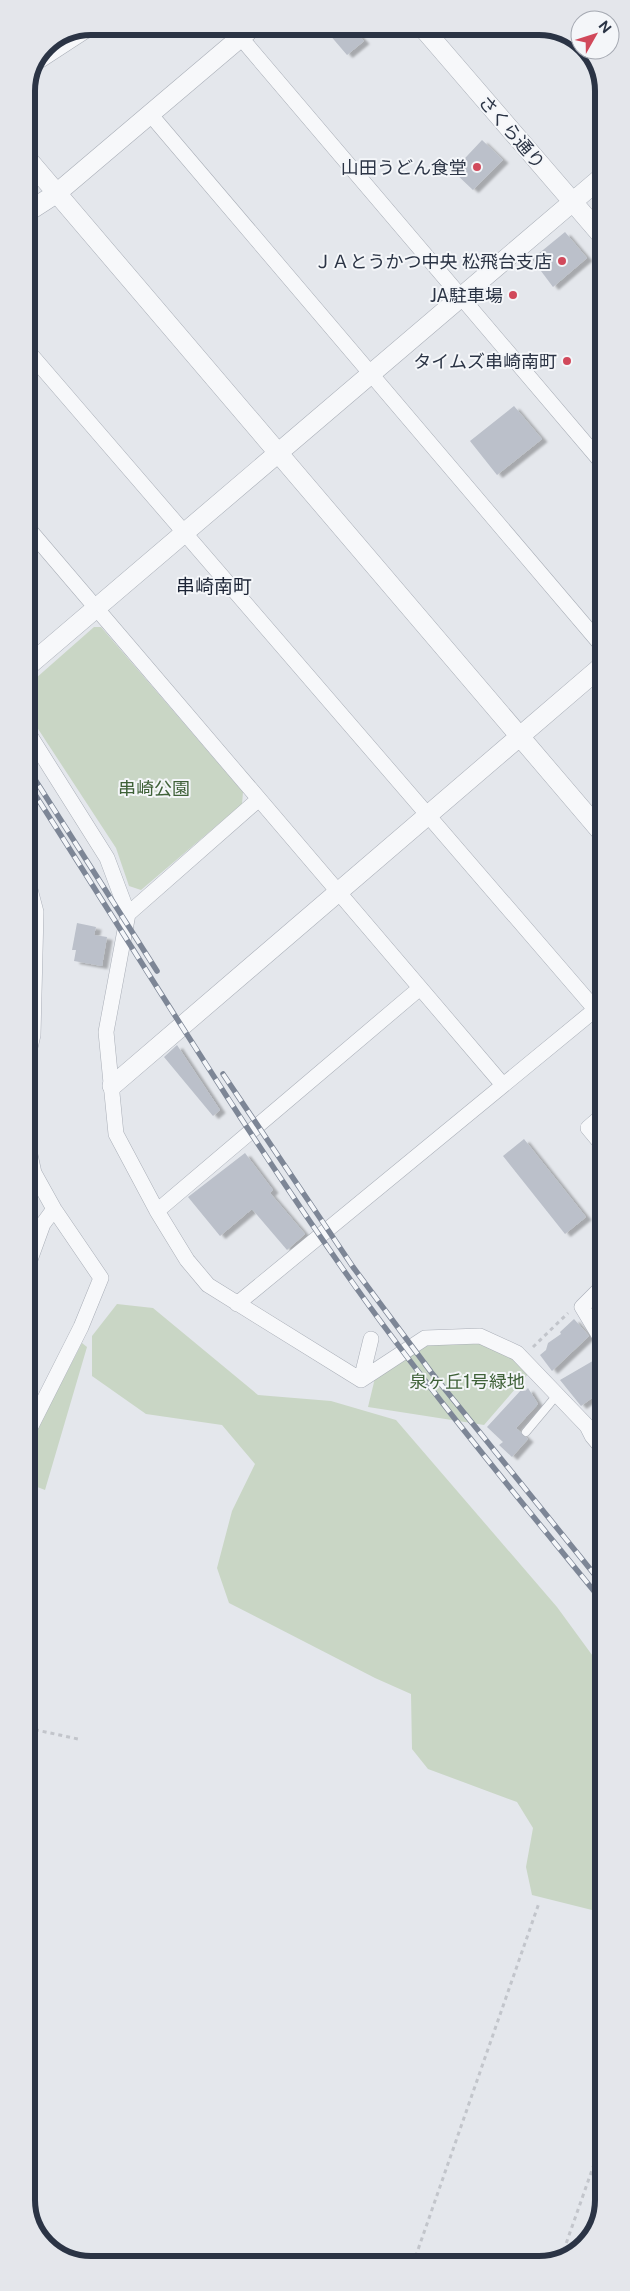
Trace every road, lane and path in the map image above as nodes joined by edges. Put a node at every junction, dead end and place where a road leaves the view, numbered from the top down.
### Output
1 (243, 35) edge
2 (249, 35) edge
3 (429, 35) edge
4 (66, 41) edge
5 (52, 50) edge
6 (150, 114) junction
7 (35, 167) edge
8 (595, 182) edge
9 (57, 193) junction
10 (572, 202) junction
11 (35, 208) edge
12 (595, 229) edge
13 (462, 298) junction
14 (35, 359) edge
15 (371, 374) junction
16 (278, 453) junction
17 (595, 455) edge
18 (184, 533) junction
19 (35, 538) edge
20 (96, 609) junction
21 (595, 637) edge
22 (35, 660) edge
23 (595, 672) edge
24 (519, 736) junction
25 (35, 745) edge
26 (258, 799) junction
27 (428, 815) junction
28 (595, 825) edge
29 (338, 892) junction
30 (35, 910) edge
31 (128, 914) junction
32 (35, 953) edge
33 (420, 988) junction
34 (595, 1002) edge
35 (595, 1009) edge
36 (112, 1086) junction
37 (503, 1086) junction
38 (595, 1122) edge
39 (595, 1136) edge
40 (35, 1175) edge
41 (54, 1209) junction
42 (157, 1211) junction
43 (35, 1246) edge
44 (595, 1294) edge
45 (236, 1304) junction
46 (575, 1307) dead end
47 (595, 1329) edge
48 (371, 1339) dead end
49 (521, 1358) junction
50 (361, 1380) junction
51 (557, 1395) junction
52 (35, 1418) edge
53 (526, 1432) dead end
54 (595, 1439) edge
55 (35, 1730) edge
56 (78, 1740) dead end
57 (539, 1903) dead end
58 (595, 2162) edge
59 (564, 2250) edge
60 (416, 2256) edge

1 - 6 street
2 - 13 street
3 - 10 street, さくら通り
4 - 5 street
6 - 9 street
6 - 15 street
7 - 9 street
8 - 10 street
9 - 11 street
9 - 16 street
10 - 12 street, さくら通り
10 - 13 street
13 - 15 street
13 - 17 street
14 - 18 street
15 - 16 street
15 - 21 street
16 - 18 street
16 - 24 street
18 - 20 street
18 - 27 street
19 - 20 street
20 - 22 street
20 - 26 street
23 - 24 street
24 - 27 street
24 - 28 street
25 - 31 street
26 - 29 street
26 - 31 street
27 - 29 street
27 - 34 street
29 - 33 street
29 - 36 street
30 - 32 street
31 - 36 street
33 - 37 street
33 - 42 street
35 - 37 street
36 - 42 street
37 - 45 street
38 - 39 street
40 - 41 street
41 - 43 street
41 - 52 street
42 - 45 street
44 - 47 street
45 - 50 street
46 - 49 path
48 - 50 street
49 - 50 street
49 - 51 street
51 - 53 lane
51 - 54 street
55 - 56 path
57 - 60 path
58 - 59 path

